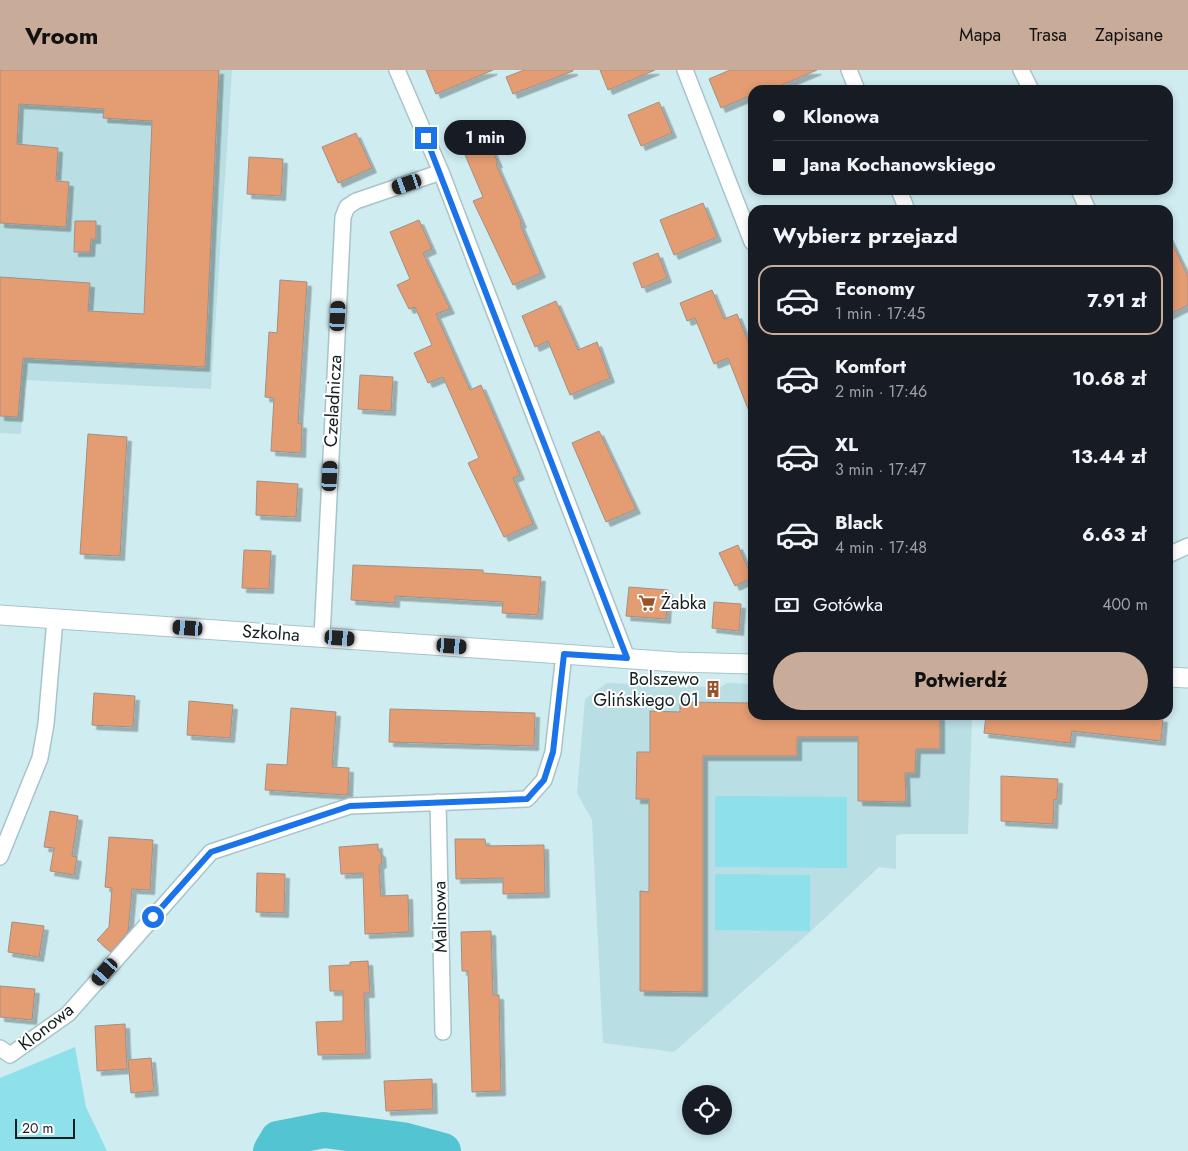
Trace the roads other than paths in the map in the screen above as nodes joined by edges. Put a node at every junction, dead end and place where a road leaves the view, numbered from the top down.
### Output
1 (397, 70) edge
2 (685, 70) edge
3 (848, 70) edge
4 (1022, 70) edge
5 (855, 85) edge
6 (1029, 85) edge
7 (441, 172) junction
8 (748, 232) edge
9 (1188, 546) edge
10 (1173, 553) edge
11 (0, 615) edge
12 (55, 619) junction
13 (322, 637) junction
14 (564, 654) junction
15 (627, 658) junction
16 (748, 664) edge
17 (1173, 678) edge
18 (1188, 678) edge
19 (438, 802) junction
20 (0, 856) edge
21 (443, 1032) dead end
22 (0, 1048) edge

1 - 7 street
2 - 8 street
3 - 5 street
4 - 6 street
7 - 13 street, Czeladnicza
7 - 15 street
9 - 10 street
11 - 12 street, Szkolna
12 - 13 street, Szkolna
12 - 20 street
13 - 14 street, Szkolna
14 - 15 street, Szkolna
14 - 19 street, Klonowa
15 - 16 street, Szkolna
17 - 18 street
19 - 21 street, Malinowa
19 - 22 street, Klonowa

